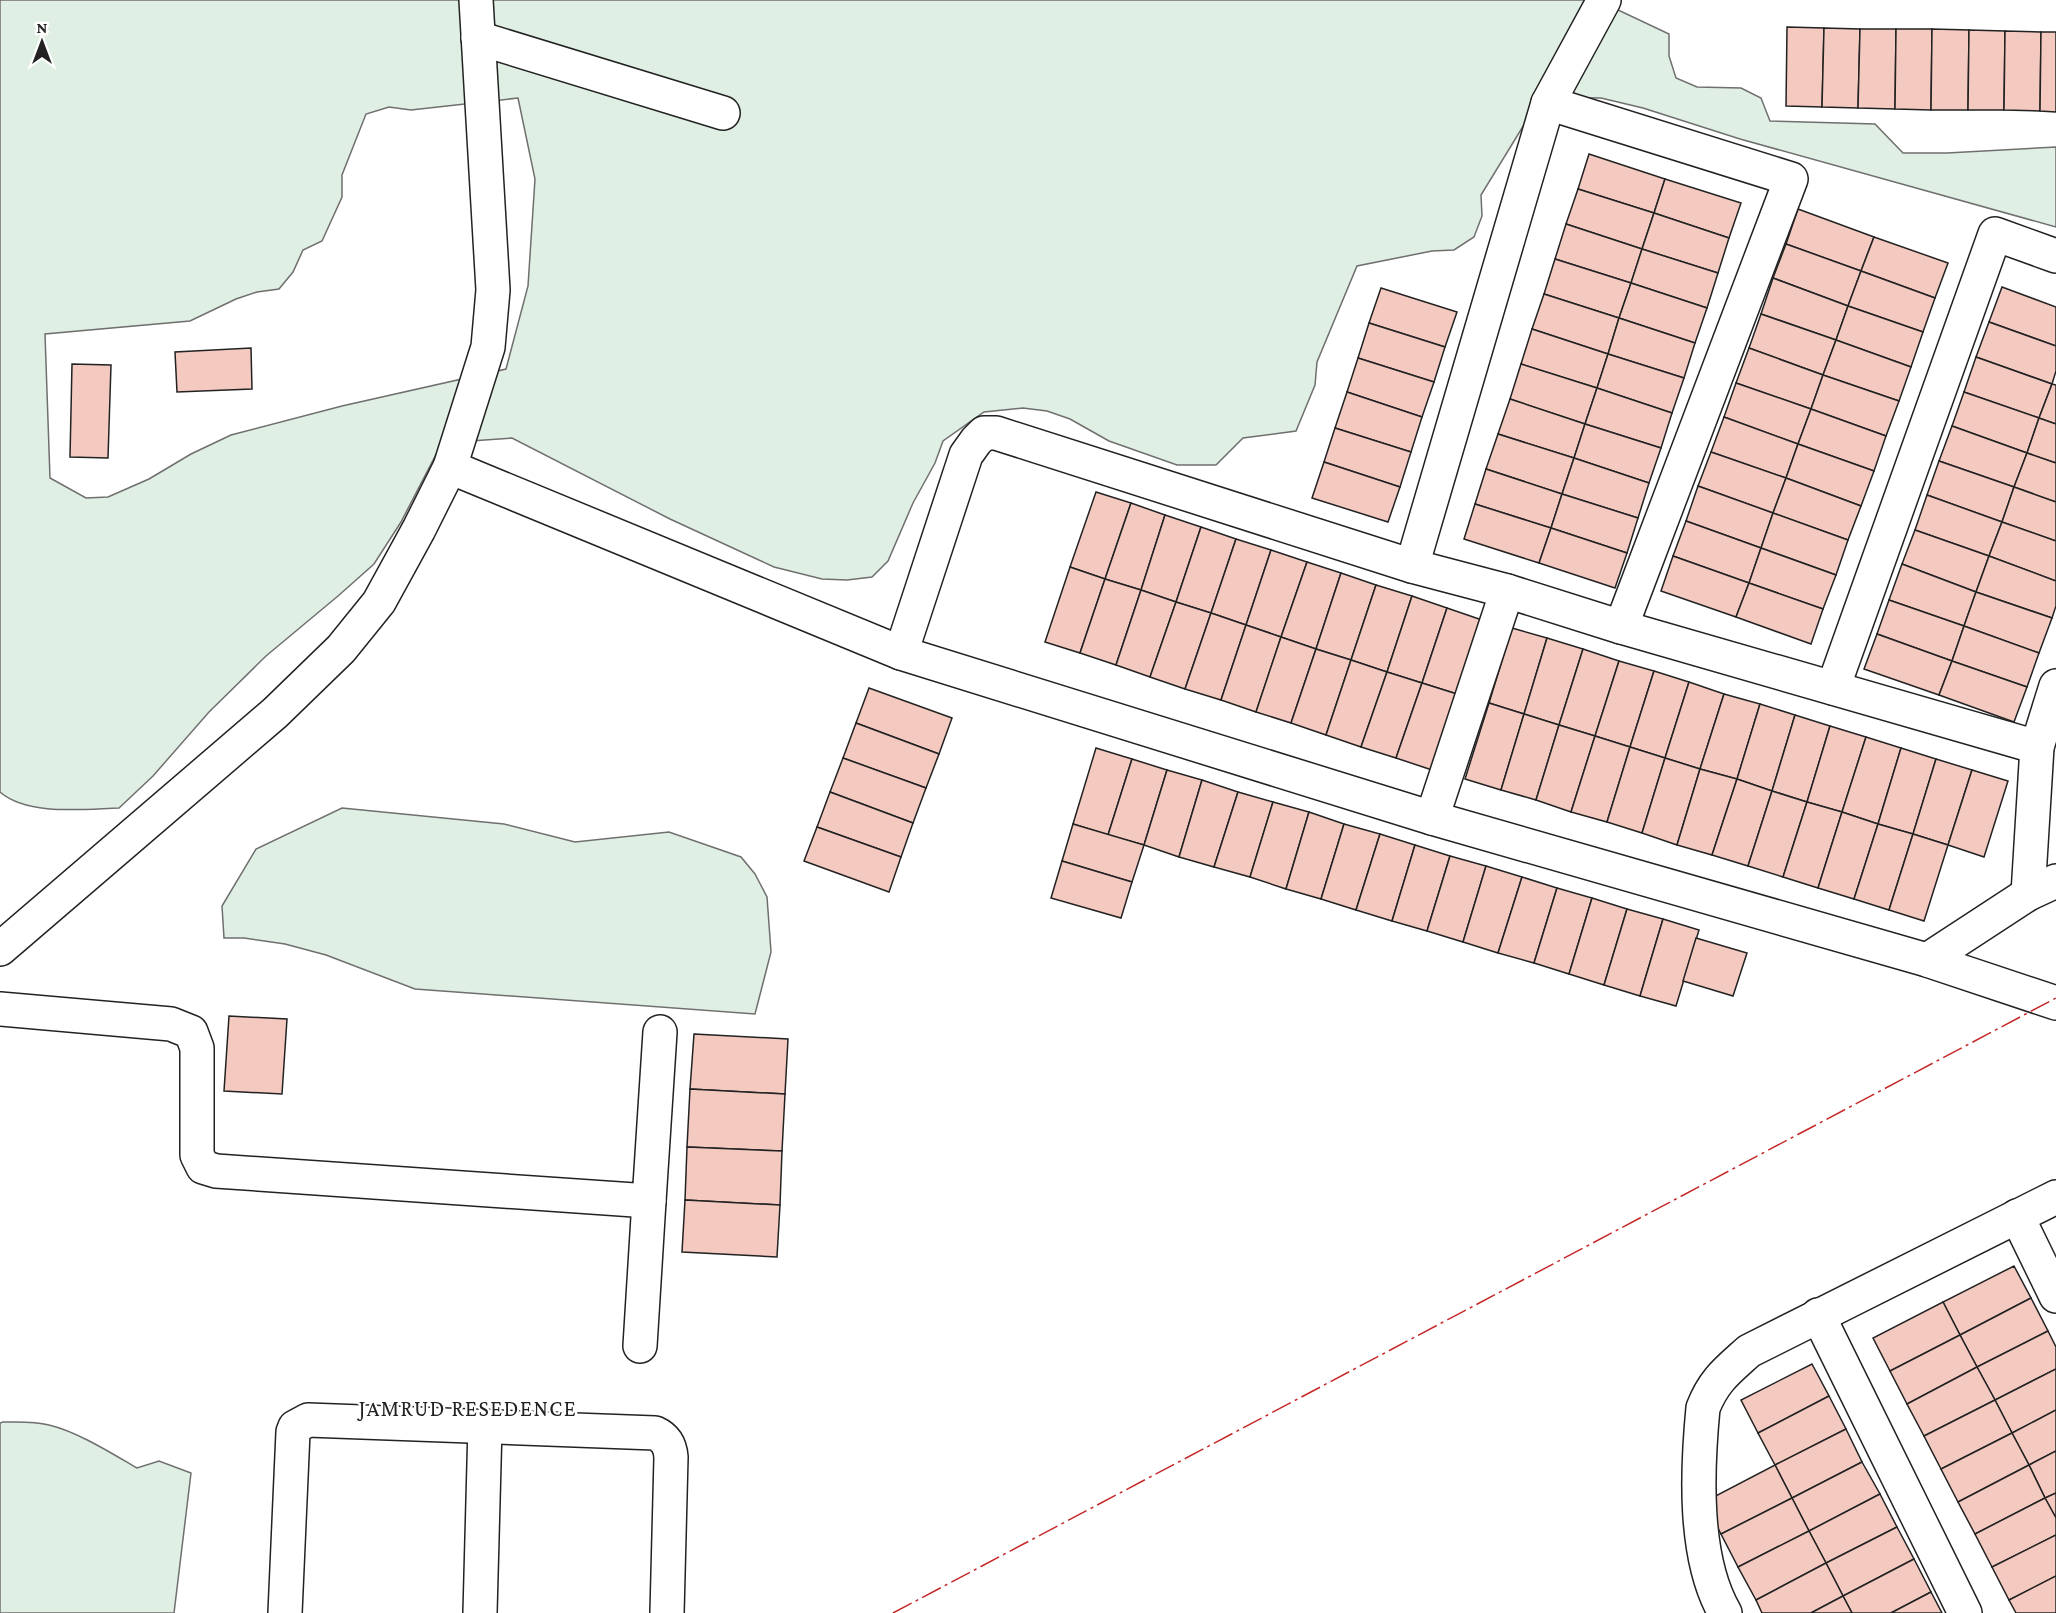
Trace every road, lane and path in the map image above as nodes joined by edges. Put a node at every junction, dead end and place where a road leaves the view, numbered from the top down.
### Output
1 (476, 0) edge
2 (1604, 0) edge
3 (478, 38) junction
4 (1548, 103) junction
5 (723, 113) dead end
6 (2056, 256) edge
7 (450, 467) junction
8 (1412, 566) junction
9 (1507, 591) junction
10 (1621, 627) junction
11 (901, 653) junction
12 (2056, 686) edge
13 (1833, 688) junction
14 (2037, 747) junction
15 (1432, 818) junction
16 (2042, 887) edge
17 (0, 949) edge
18 (1927, 960) junction
19 (2056, 1003) edge
20 (0, 1009) edge
21 (660, 1032) dead end
22 (2056, 1197) edge
23 (649, 1201) junction
24 (2017, 1216) junction
25 (2056, 1296) edge
26 (1818, 1315) junction
27 (640, 1347) dead end
28 (485, 1426) junction
29 (285, 1613) edge
30 (480, 1613) edge
31 (668, 1613) edge
32 (1725, 1613) edge
33 (1965, 1613) edge

1 - 3 street
2 - 4 street
3 - 5 street
3 - 7 street
4 - 8 street
4 - 10 street
6 - 13 street
7 - 11 street
7 - 17 street
8 - 9 street
8 - 11 street
9 - 10 street
9 - 15 street
10 - 13 street
11 - 15 street
12 - 14 street
13 - 14 street
14 - 16 street
15 - 18 street
16 - 18 street
18 - 19 street
20 - 23 street
21 - 23 street
22 - 24 street
23 - 27 street
24 - 25 street
24 - 26 street
26 - 32 street
26 - 33 street
28 - 29 street
28 - 30 street
28 - 31 street

